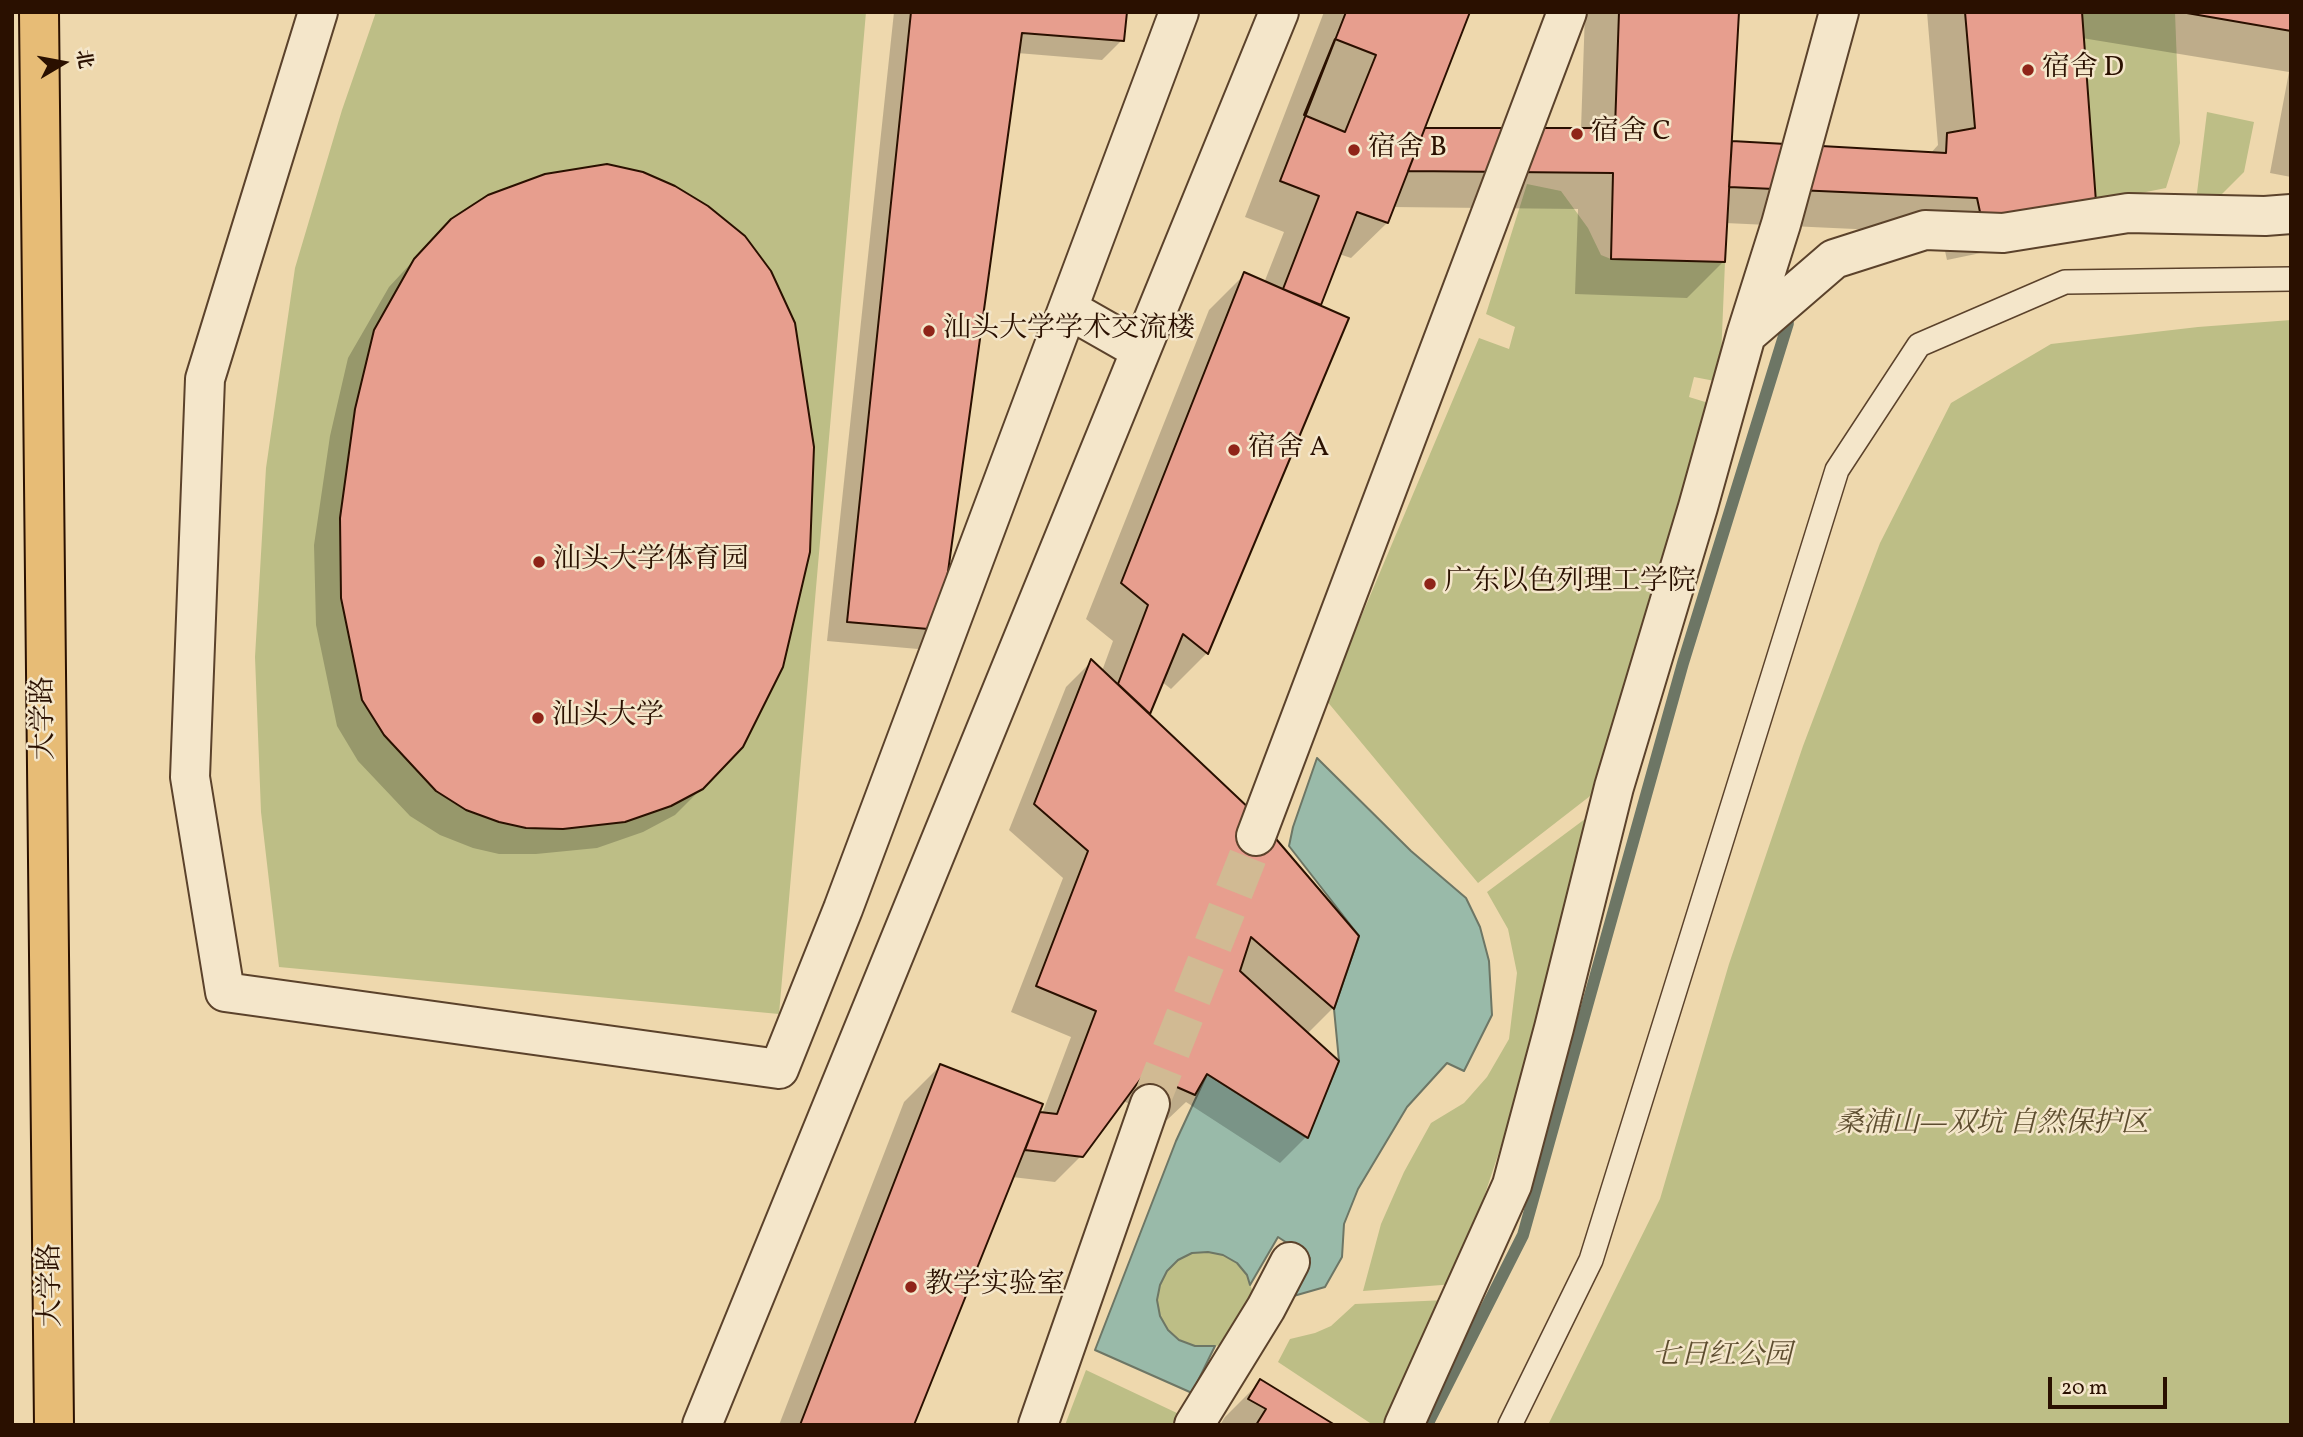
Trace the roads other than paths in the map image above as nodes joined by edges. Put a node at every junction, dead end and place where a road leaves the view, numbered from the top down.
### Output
1 (38, 12) edge
2 (318, 12) edge
3 (1179, 12) edge
4 (1279, 12) edge
5 (1567, 12) edge
6 (1839, 12) edge
7 (2291, 214) edge
8 (2291, 279) edge
9 (1068, 309) junction
10 (1746, 335) junction
11 (1140, 350) junction
12 (1256, 836) tunnel mouth
13 (1150, 1104) tunnel mouth
14 (1290, 1262) dead end
15 (54, 1425) edge
16 (702, 1425) edge
17 (1038, 1425) edge
18 (1194, 1425) edge
19 (1404, 1425) edge
20 (1510, 1425) edge

1 - 15 highway, 大学路
2 - 9 street
3 - 9 street
4 - 11 street
5 - 12 street
6 - 10 street
7 - 10 street
8 - 20 lane
9 - 11 street
10 - 19 street
11 - 16 street
13 - 17 street
14 - 18 street

